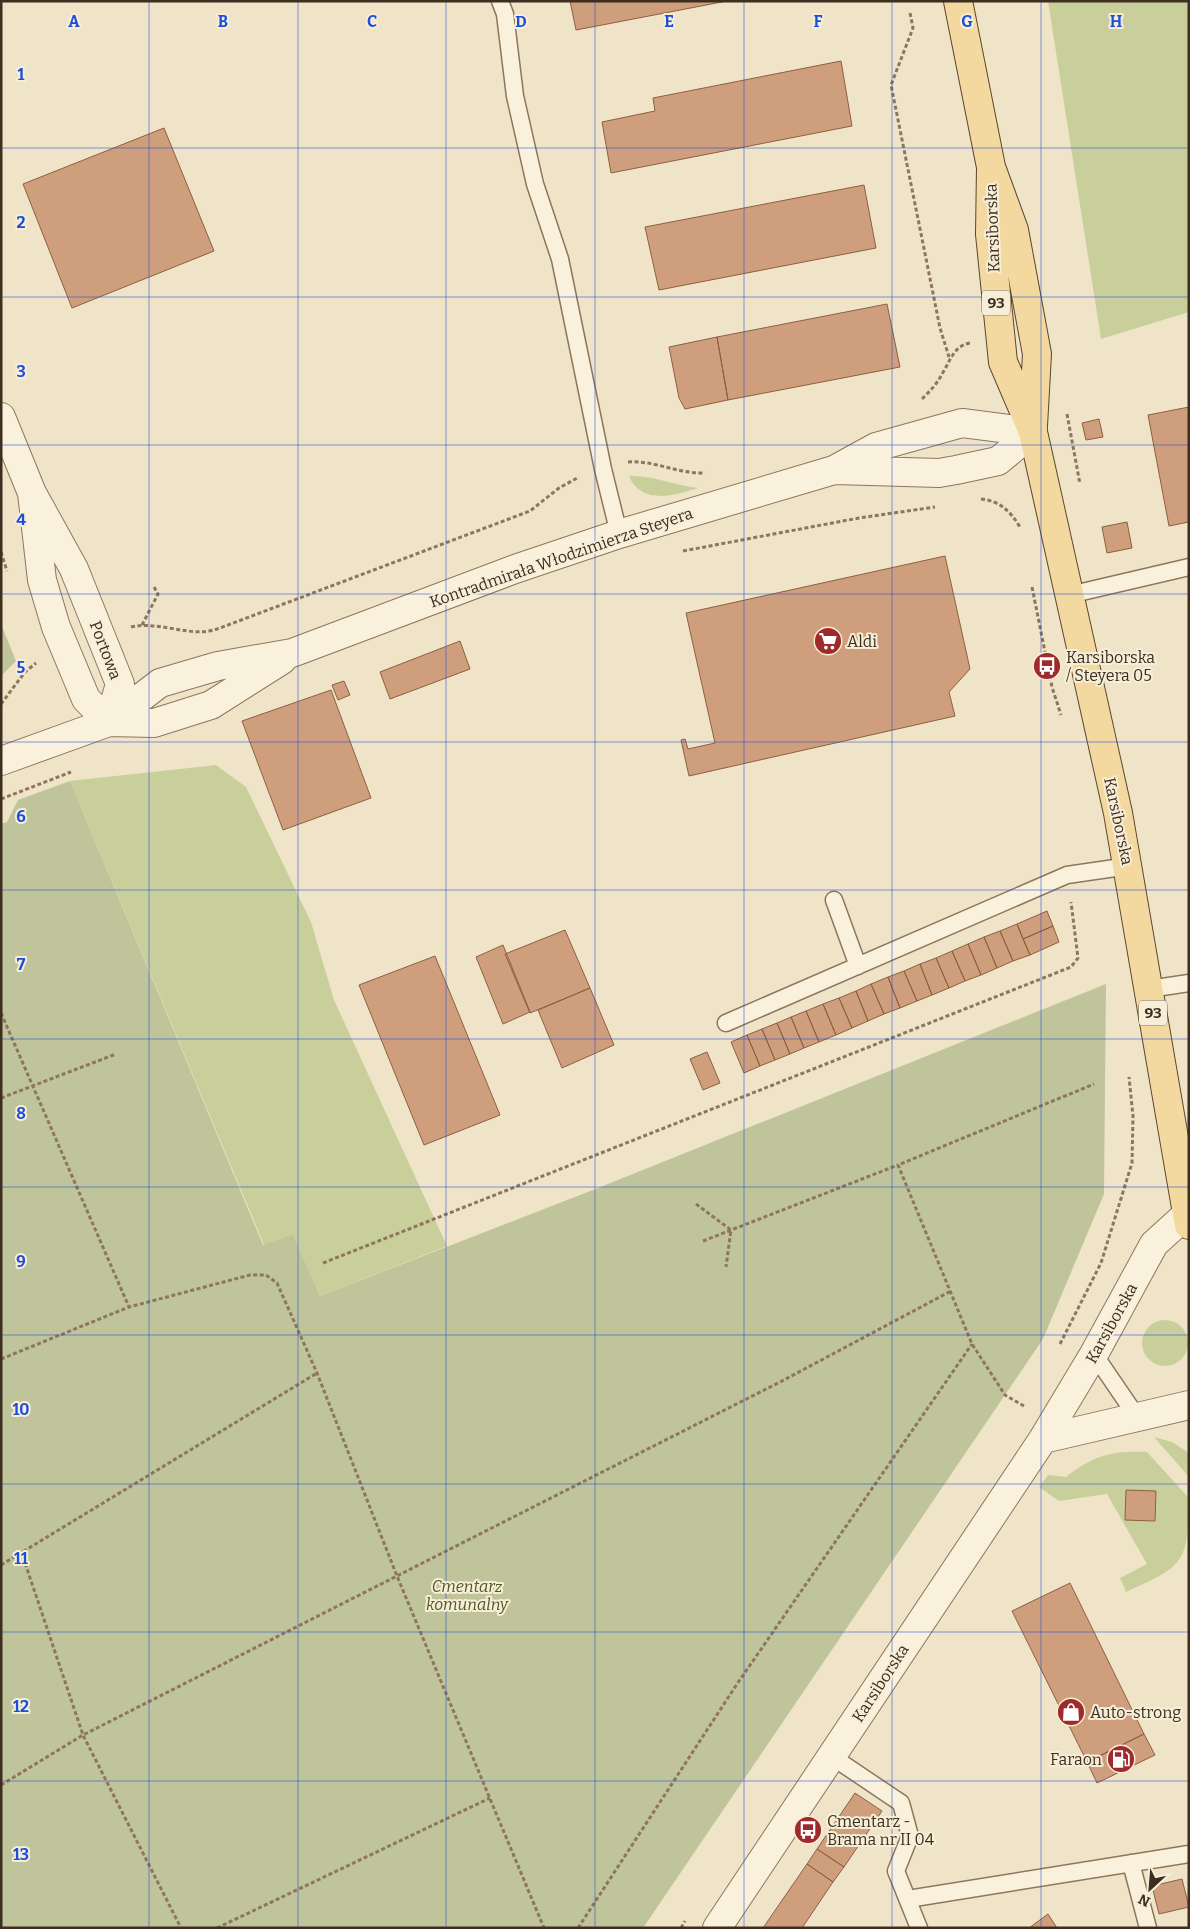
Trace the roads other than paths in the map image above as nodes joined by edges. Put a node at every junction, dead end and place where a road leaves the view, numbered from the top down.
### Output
1 (500, 1) edge
2 (958, 1) edge
3 (1, 417) edge
4 (1033, 432) junction
5 (834, 470) junction
6 (32, 493) junction
7 (619, 534) junction
8 (1189, 567) edge
9 (1069, 595) junction
10 (292, 653) junction
11 (109, 722) junction
12 (1, 761) edge
13 (1129, 866) junction
14 (834, 900) dead end
15 (858, 966) junction
16 (1189, 983) edge
17 (1149, 989) junction
18 (726, 1023) dead end
19 (1188, 1217) edge
20 (1094, 1354) junction
21 (1189, 1405) edge
22 (1137, 1417) junction
23 (1043, 1439) junction
24 (831, 1756) junction
25 (1189, 1854) edge
26 (1131, 1863) junction
27 (908, 1899) junction
28 (717, 1928) edge
29 (919, 1928) edge
30 (1148, 1928) edge

1 - 7 lane
2 - 4 main road, Karsiborska / 93
3 - 6 street, Portowa
4 - 5 street, Kontradmirała Włodzimierza Steyera
4 - 5 street, Kontradmirała Włodzimierza Steyera
4 - 9 main road, Karsiborska / 93
5 - 7 street, Kontradmirała Włodzimierza Steyera
6 - 11 street, Portowa
6 - 11 street, Portowa
7 - 10 street, Kontradmirała Włodzimierza Steyera
8 - 9 lane
9 - 13 main road, Karsiborska / 93
10 - 11 street, Kontradmirała Włodzimierza Steyera
10 - 11 street, Kontradmirała Włodzimierza Steyera
11 - 12 street, Kontradmirała Włodzimierza Steyera
13 - 15 lane
13 - 17 main road, Karsiborska / 93
14 - 15 lane
15 - 18 lane
16 - 17 lane
17 - 19 main road, Karsiborska / 93
19 - 20 street, Karsiborska
20 - 22 lane
20 - 23 street, Karsiborska
21 - 22 street
22 - 23 street
23 - 24 street, Karsiborska
24 - 27 lane
24 - 28 street, Karsiborska
25 - 26 lane
26 - 27 lane
26 - 30 lane
27 - 29 lane

